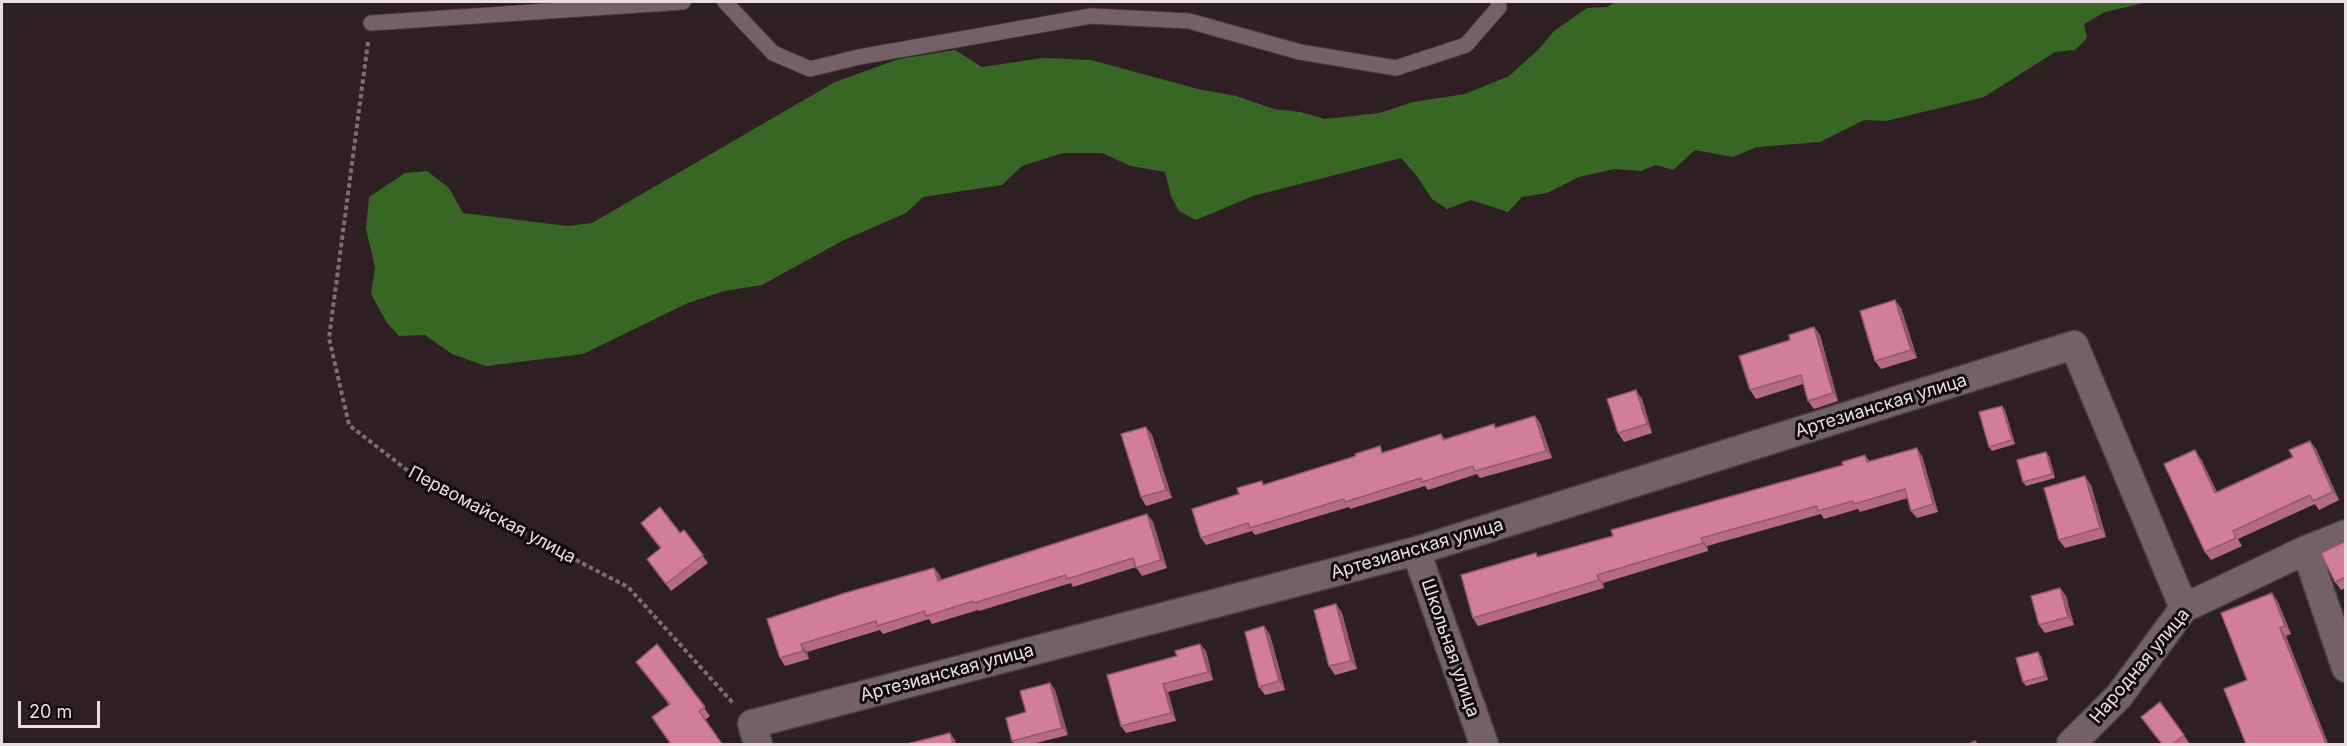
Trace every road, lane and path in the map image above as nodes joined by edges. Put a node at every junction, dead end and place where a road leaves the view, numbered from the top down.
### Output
1 (682, 2) edge
2 (725, 2) edge
3 (1498, 2) edge
4 (371, 23) joint
5 (2346, 534) edge
6 (2306, 550) junction
7 (1416, 551) junction
8 (2184, 608) junction
9 (2346, 668) edge
10 (755, 734) edge
11 (1484, 744) edge
12 (2071, 744) edge

1 - 4 lane
2 - 3 lane
4 - 10 path, Первомайская улица
5 - 6 street, Народная улица
6 - 8 street, Народная улица
6 - 9 street
7 - 8 street, Артезианская улица
7 - 10 street, Артезианская улица
7 - 11 street, Школьная улица
8 - 12 street, Народная улица

